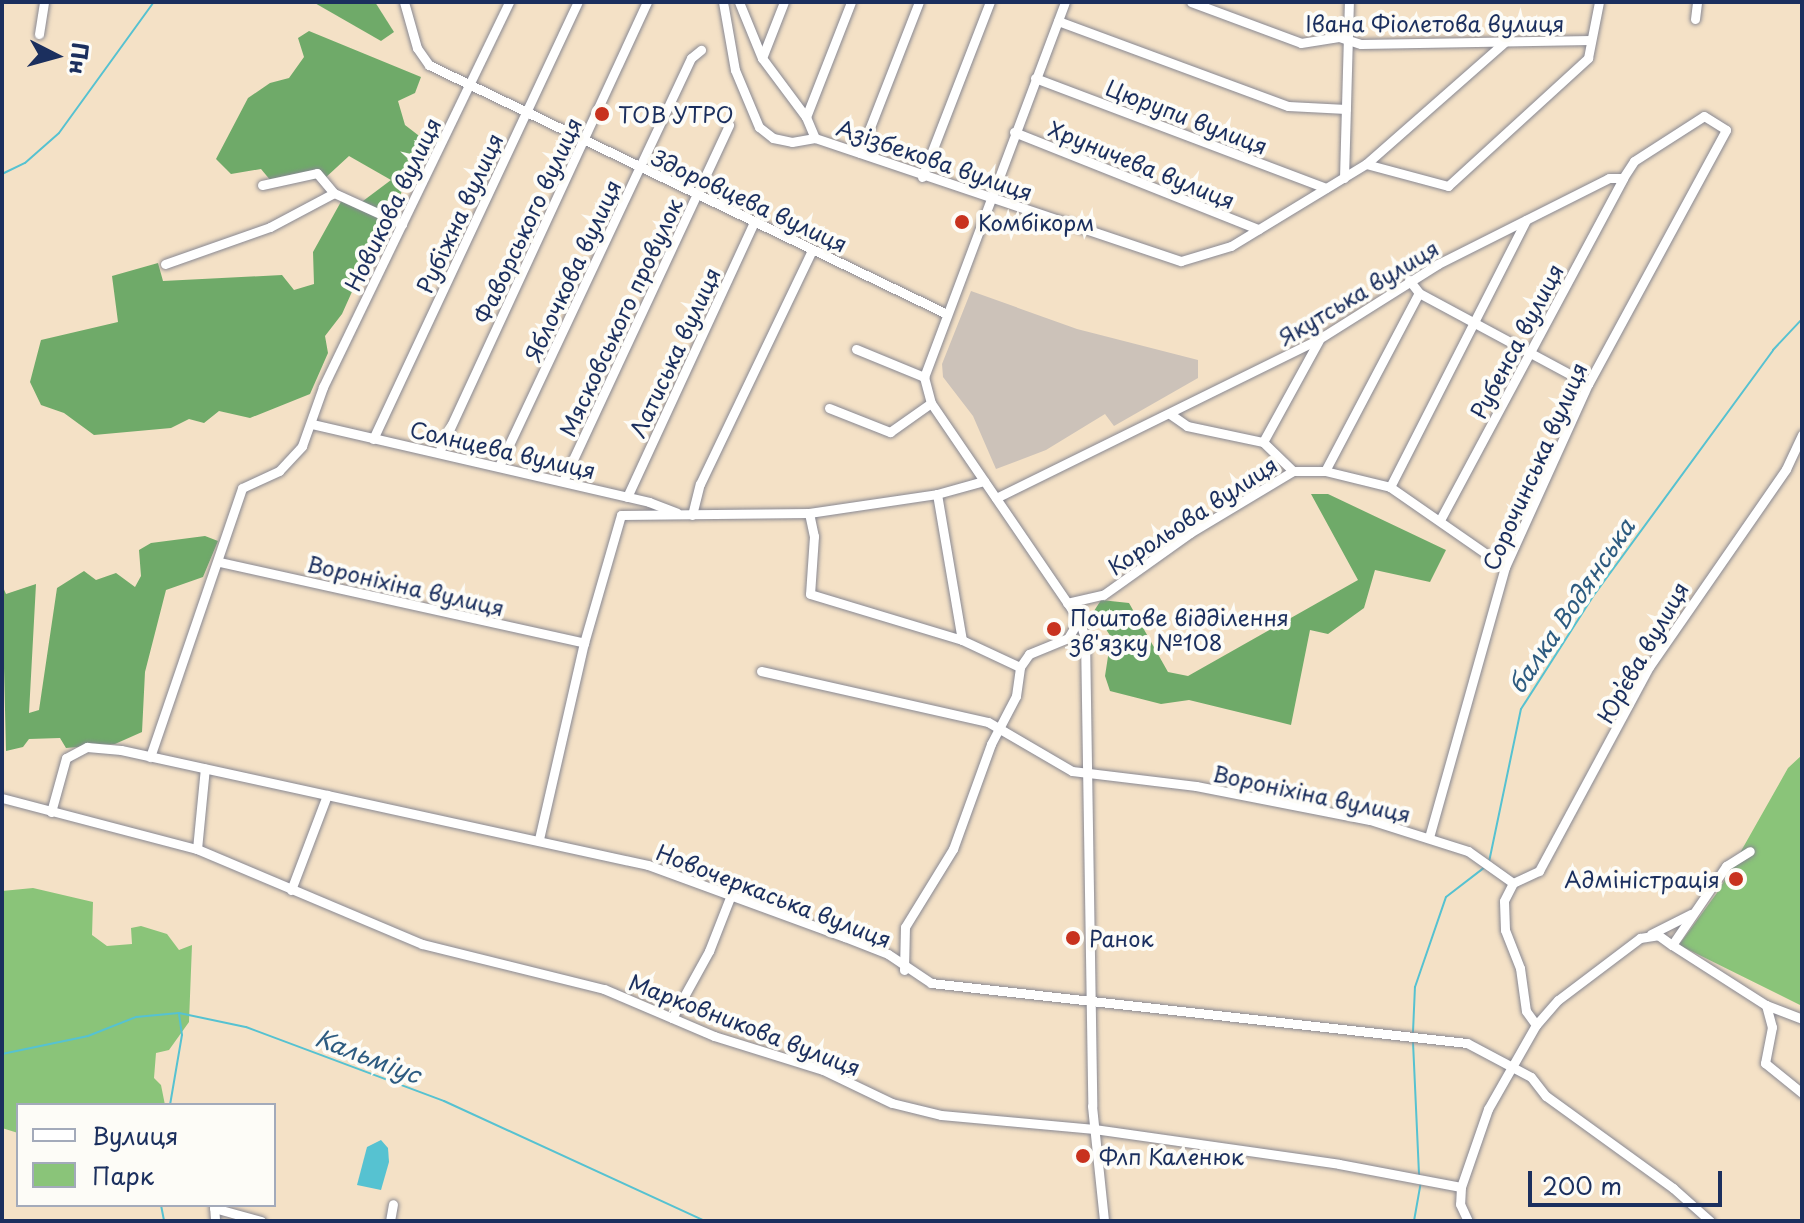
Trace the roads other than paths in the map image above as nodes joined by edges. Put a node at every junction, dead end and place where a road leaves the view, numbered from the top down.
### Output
1 (44, 2) edge
2 (404, 2) edge
3 (509, 2) edge
4 (578, 2) edge
5 (647, 2) edge
6 (723, 2) edge
7 (739, 2) edge
8 (784, 2) edge
9 (851, 2) edge
10 (919, 2) edge
11 (990, 2) edge
12 (1065, 2) edge
13 (1191, 2) edge
14 (1349, 2) edge
15 (1599, 2) edge
16 (1697, 2) edge
17 (1695, 19) dead end
18 (1058, 21) junction
19 (39, 34) dead end
20 (1348, 40) junction
21 (1591, 40) junction
22 (1506, 41) junction
23 (701, 50) dead end
24 (762, 58) junction
25 (1035, 78) junction
26 (469, 86) junction
27 (1346, 109) junction
28 (526, 114) junction
29 (806, 117) junction
30 (729, 125) dead end
31 (1726, 130) joint
32 (1014, 132) junction
33 (815, 138) junction
34 (584, 142) junction
35 (860, 153) junction
36 (1366, 164) junction
37 (640, 169) junction
38 (922, 177) junction
39 (1344, 178) junction
40 (1623, 178) junction
41 (262, 185) dead end
42 (1326, 188) junction
43 (334, 193) junction
44 (990, 195) junction
45 (696, 196) junction
46 (1526, 220) junction
47 (754, 222) junction
48 (402, 224) junction
49 (1258, 229) junction
50 (812, 250) junction
51 (165, 264) dead end
52 (1409, 280) junction
53 (1419, 293) junction
54 (945, 313) junction
55 (1475, 323) junction
56 (1319, 339) junction
57 (856, 349) dead end
58 (1530, 353) junction
59 (924, 377) junction
60 (1588, 384) junction
61 (931, 403) junction
62 (829, 408) dead end
63 (1170, 414) junction
64 (312, 424) junction
65 (1802, 434) edge
66 (373, 439) junction
67 (1263, 442) junction
68 (439, 452) junction
69 (499, 466) junction
70 (1293, 471) junction
71 (1325, 471) junction
72 (563, 481) junction
73 (984, 481) junction
74 (1390, 487) junction
75 (937, 494) junction
76 (627, 497) junction
77 (996, 498) junction
78 (809, 513) junction
79 (688, 516) junction
80 (1440, 520) junction
81 (220, 562) junction
82 (1505, 567) junction
83 (1067, 603) junction
84 (1079, 620) junction
85 (962, 640) junction
86 (584, 643) junction
87 (1020, 667) junction
88 (761, 671) dead end
89 (1000, 729) junction
90 (150, 757) junction
91 (205, 768) junction
92 (1089, 772) junction
93 (327, 795) junction
94 (2, 798) edge
95 (51, 812) junction
96 (1429, 838) junction
97 (539, 839) junction
98 (197, 849) junction
99 (1750, 851) dead end
100 (1513, 883) junction
101 (291, 890) junction
102 (731, 895) junction
103 (1695, 912) junction
104 (1640, 938) junction
105 (1672, 945) junction
106 (904, 970) junction
107 (1092, 1002) junction
108 (1766, 1005) junction
109 (672, 1018) junction
110 (1802, 1019) edge
111 (1536, 1025) junction
112 (1510, 1067) junction
113 (1802, 1093) edge
114 (1094, 1129) junction
115 (1461, 1187) junction
116 (393, 1204) dead end
117 (214, 1207) edge
118 (215, 1221) edge
119 (261, 1221) edge
120 (390, 1221) edge
121 (1104, 1221) edge
122 (1468, 1221) edge
123 (1710, 1221) edge

1 - 19 street
2 - 26 street, Здоровцева вулиця
3 - 26 street, Новикова вулиця
4 - 28 street, Рубіжна вулиця
5 - 34 street, Фаворського вулиця
6 - 33 street
7 - 24 street, Азізбекова вулиця
8 - 24 street
9 - 29 street
10 - 35 street
11 - 38 street
12 - 18 street
13 - 20 street, Івана Фіолетова вулиця
14 - 20 street
15 - 21 street
16 - 17 street
18 - 25 street
18 - 27 street
20 - 22 street, Івана Фіолетова вулиця
20 - 27 street
21 - 22 street, Івана Фіолетова вулиця
21 - 36 street
22 - 36 street, Азізбекова вулиця
23 - 37 street, Яблочкова вулиця
24 - 29 street, Азізбекова вулиця
25 - 32 street
25 - 42 street, Цюрупи вулиця
26 - 28 street, Здоровцева вулиця
26 - 48 street, Новикова вулиця
27 - 39 street
28 - 34 street, Здоровцева вулиця
28 - 66 street, Рубіжна вулиця
29 - 33 street, Азізбекова вулиця
30 - 45 street, Мясковського провулок
31 - 40 street, Якутська вулиця
31 - 60 street, Сорочинська вулиця
32 - 44 street
32 - 49 street, Хруничева вулиця
33 - 35 street, Азізбекова вулиця
34 - 37 street, Здоровцева вулиця
34 - 68 street, Фаворського вулиця
35 - 38 street, Азізбекова вулиця
36 - 39 street, Азізбекова вулиця
37 - 45 street, Здоровцева вулиця
37 - 69 street, Яблочкова вулиця
38 - 44 street, Азізбекова вулиця
39 - 42 street, Азізбекова вулиця
40 - 46 street, Якутська вулиця
40 - 58 street, Рубенса вулиця
41 - 43 street
42 - 49 street, Азізбекова вулиця
43 - 48 street
43 - 51 street
44 - 49 street, Азізбекова вулиця
44 - 54 street
45 - 47 street, Здоровцева вулиця
45 - 72 street, Мясковського провулок
46 - 52 street, Якутська вулиця
46 - 55 street
47 - 50 street, Здоровцева вулиця
47 - 76 street, Латиська вулиця
48 - 64 street, Новикова вулиця
50 - 54 street, Здоровцева вулиця
50 - 79 street
52 - 53 street
52 - 56 street, Якутська вулиця
53 - 55 street
53 - 71 street
54 - 59 street
55 - 58 street
55 - 74 street
56 - 63 street, Якутська вулиця
56 - 67 street
57 - 59 street
58 - 60 street
58 - 80 street, Рубенса вулиця
59 - 61 street
60 - 82 street, Сорочинська вулиця
61 - 62 street
61 - 73 street
63 - 67 street
63 - 77 street, Якутська вулиця
64 - 66 street, Солнцева вулиця
64 - 81 street, Новикова вулиця
65 - 100 street, Юр’єва вулиця
66 - 68 street, Солнцева вулиця
67 - 70 street
68 - 69 street, Солнцева вулиця
69 - 72 street, Солнцева вулиця
70 - 71 street, Корольова вулиця
70 - 83 street, Корольова вулиця
71 - 74 street, Корольова вулиця
72 - 76 street, Солнцева вулиця
73 - 75 street, Солнцева вулиця
73 - 77 street
74 - 80 street, Корольова вулиця
75 - 78 street, Солнцева вулиця
75 - 85 street
76 - 79 street, Солнцева вулиця
77 - 83 street
78 - 79 street, Солнцева вулиця
78 - 85 street
79 - 86 street
80 - 82 street, Корольова вулиця
81 - 86 street, Вороніхіна вулиця
81 - 90 street, Новикова вулиця
82 - 96 street, Сорочинська вулиця
83 - 84 street
84 - 87 street
84 - 92 street
85 - 87 street
86 - 97 street
87 - 89 street
88 - 89 street, Вороніхіна вулиця
89 - 92 street, Вороніхіна вулиця
89 - 106 street
90 - 91 street, Новочеркаська вулиця
90 - 95 street, Новочеркаська вулиця
91 - 93 street, Новочеркаська вулиця
91 - 98 street
92 - 96 street, Вороніхіна вулиця
92 - 107 street
93 - 97 street, Новочеркаська вулиця
93 - 101 street
94 - 95 street, Марковникова вулиця
95 - 98 street, Марковникова вулиця
96 - 100 street, Вороніхіна вулиця
97 - 102 street, Новочеркаська вулиця
98 - 101 street, Марковникова вулиця
99 - 103 street
100 - 111 street
101 - 109 street, Марковникова вулиця
102 - 106 street, Новочеркаська вулиця
102 - 109 street
103 - 104 street
103 - 105 street
104 - 105 street
104 - 111 street
105 - 108 street
106 - 107 street, Новочеркаська вулиця
107 - 112 street, Новочеркаська вулиця
107 - 114 street
108 - 110 street
108 - 113 street
109 - 114 street, Марковникова вулиця
111 - 112 street
112 - 115 street
112 - 123 street, Новочеркаська вулиця
114 - 115 street, Марковникова вулиця
114 - 121 street
115 - 122 street
116 - 120 street
117 - 118 street
117 - 119 street

